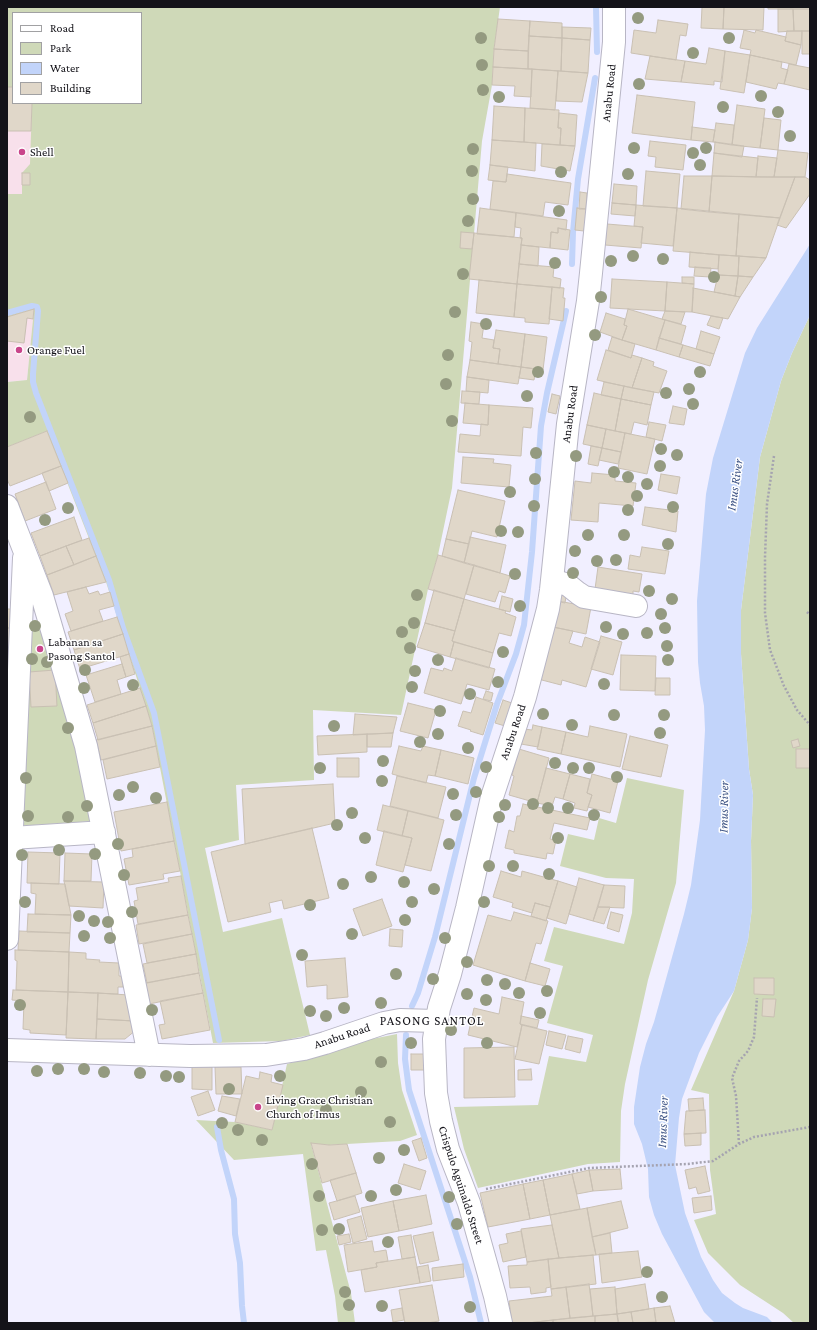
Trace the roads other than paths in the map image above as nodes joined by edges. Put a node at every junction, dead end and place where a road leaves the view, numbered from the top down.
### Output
1 (614, 7) edge
2 (7, 506) edge
3 (25, 550) junction
4 (552, 580) junction
5 (636, 606) dead end
6 (104, 832) junction
7 (12, 838) junction
8 (7, 939) edge
9 (436, 1022) junction
10 (7, 1050) edge
11 (149, 1055) junction
12 (501, 1323) edge

1 - 4 street, Anabu Road
2 - 3 street
3 - 6 street
3 - 7 street
4 - 5 street
4 - 9 street, Anabu Road
6 - 7 street
6 - 11 street
7 - 8 street
9 - 11 street, Anabu Road
9 - 12 street, Crispulo Aguinaldo Street
10 - 11 street, Anabu Road

